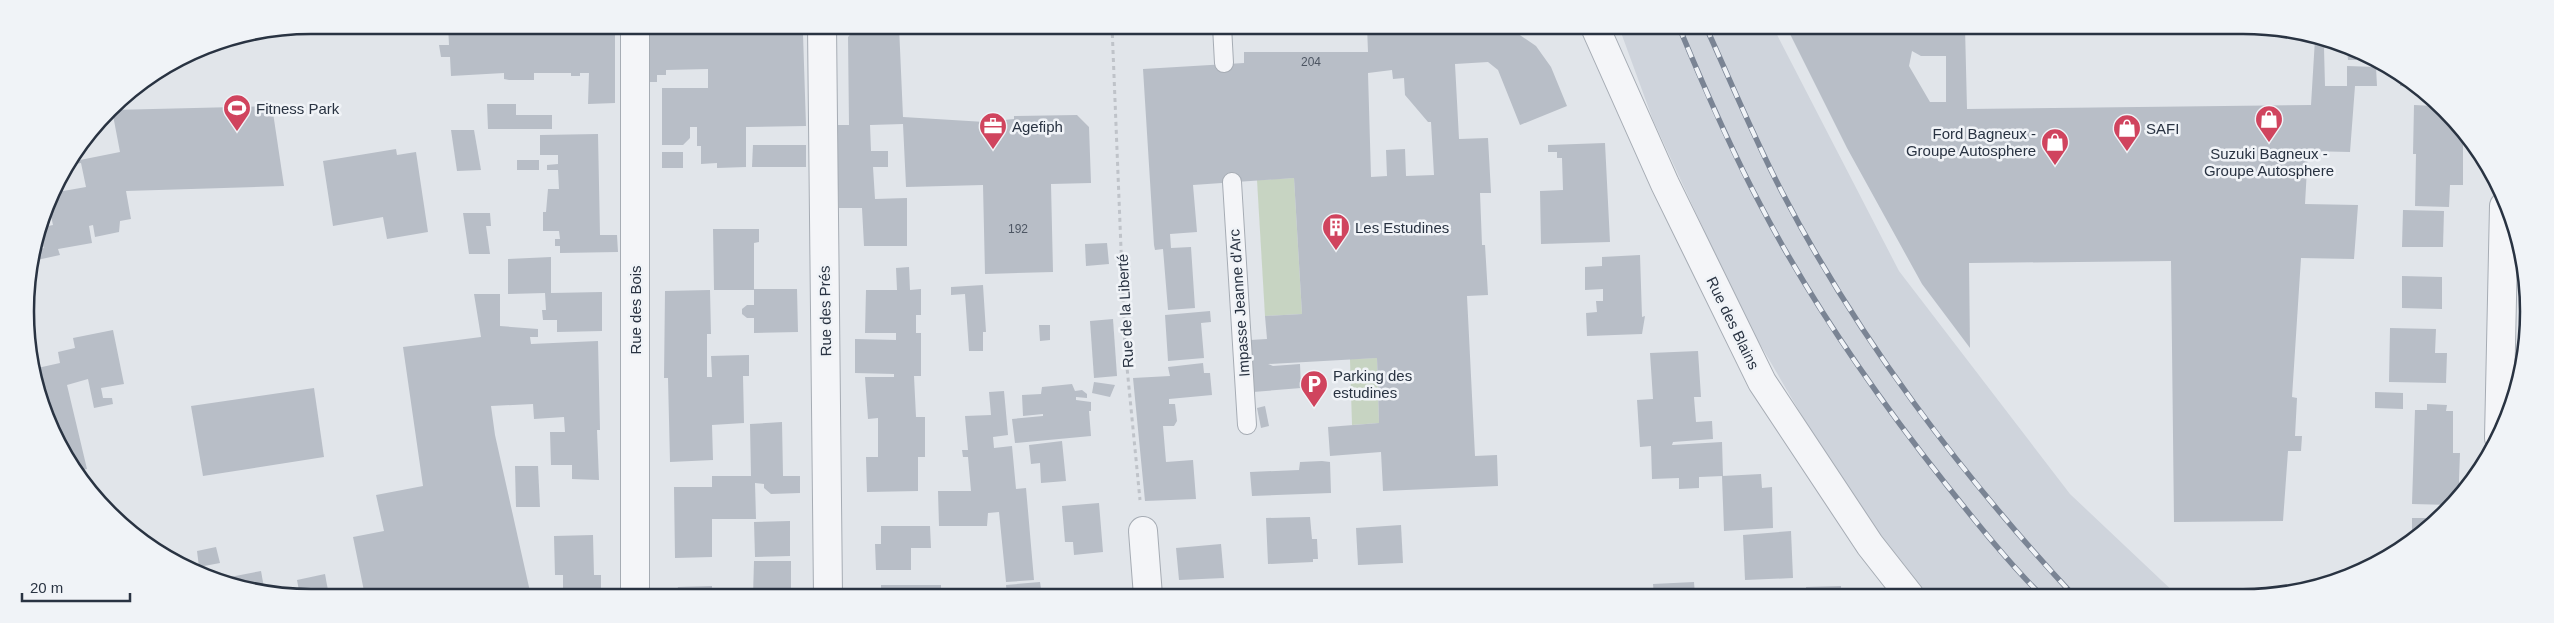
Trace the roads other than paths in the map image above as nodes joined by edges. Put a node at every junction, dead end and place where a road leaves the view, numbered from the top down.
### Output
1 (635, 34) edge
2 (822, 34) edge
3 (1222, 34) edge
4 (1599, 34) edge
5 (1224, 63) dead end
6 (1232, 182) dead end
7 (2504, 217) edge
8 (2499, 417) edge
9 (1247, 425) dead end
10 (1142, 531) road end
11 (635, 589) edge
12 (828, 589) edge
13 (1147, 589) edge
14 (1905, 589) edge

1 - 11 street, Rue des Bois
2 - 12 street, Rue des Prés
3 - 5 lane
4 - 14 street, Rue des Blains
6 - 9 lane, Impasse Jeanne d'Arc
7 - 8 street
10 - 13 street

